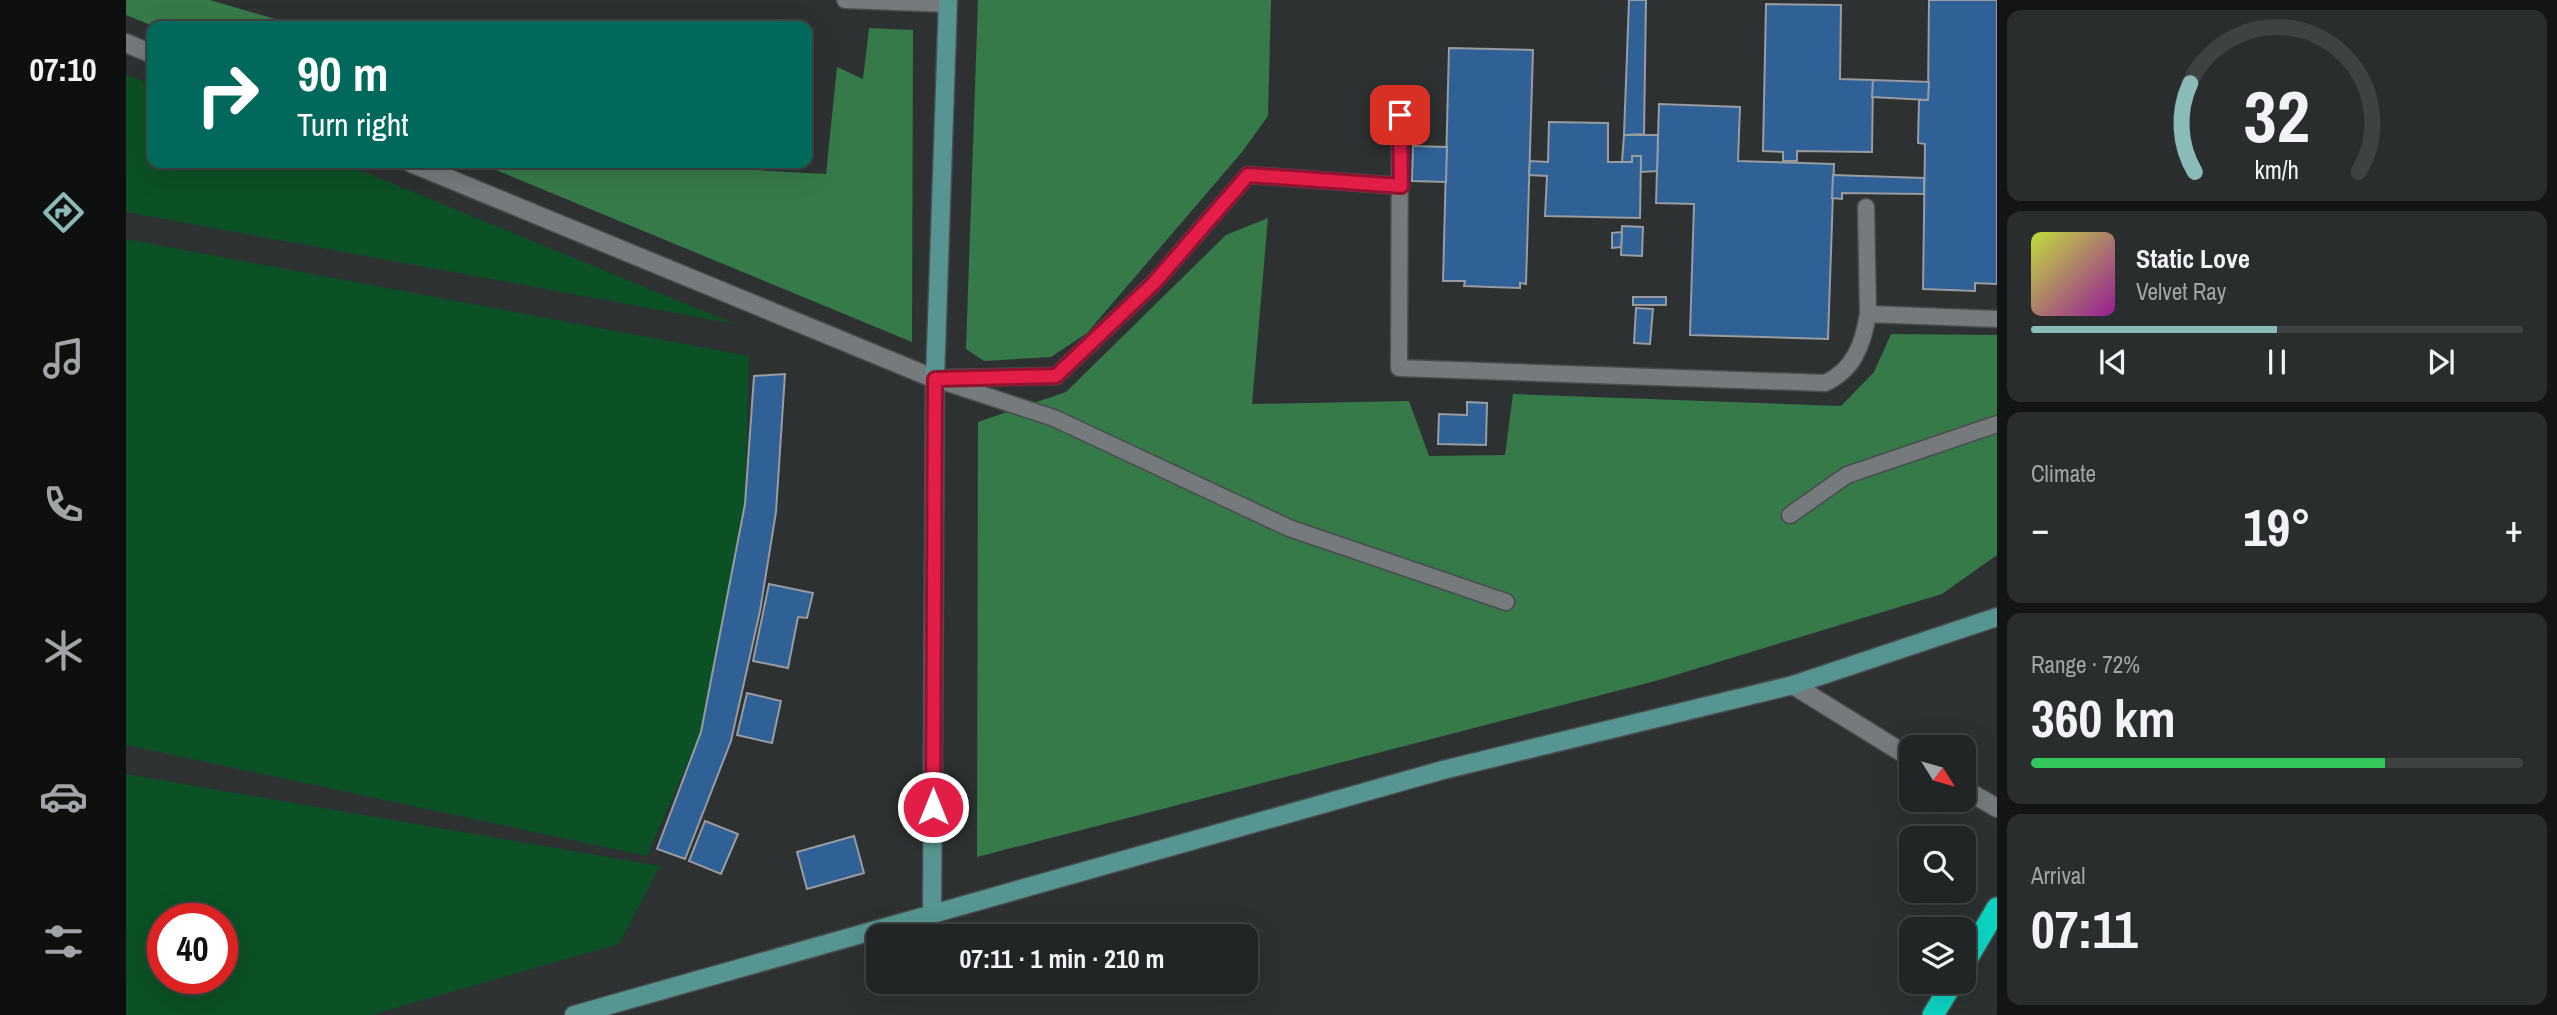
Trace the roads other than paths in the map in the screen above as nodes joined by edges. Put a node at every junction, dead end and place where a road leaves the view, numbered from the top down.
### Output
1 (845, 0) edge
2 (948, 2) edge
3 (126, 43) edge
4 (147, 52) edge
5 (1400, 115) dead end
6 (423, 168) edge
7 (1401, 186) junction
8 (1866, 206) dead end
9 (1868, 314) junction
10 (1997, 319) edge
11 (935, 379) junction
12 (1997, 424) edge
13 (1790, 515) dead end
14 (1506, 602) dead end
15 (1997, 617) edge
16 (1793, 685) junction
17 (1899, 751) edge
18 (1976, 796) edge
19 (1997, 808) edge
20 (1997, 908) edge
21 (932, 914) junction
22 (1976, 944) edge
23 (1946, 994) edge
24 (574, 1015) edge
25 (1933, 1015) edge

1 - 2 lane
2 - 11 street
3 - 4 street
5 - 7 lane
6 - 11 street
7 - 9 lane
7 - 11 lane
8 - 9 lane
9 - 10 lane
11 - 14 lane
11 - 21 street
12 - 13 lane
15 - 16 street
16 - 17 street
16 - 21 street
18 - 19 street
20 - 22 highway
21 - 24 street
23 - 25 highway

